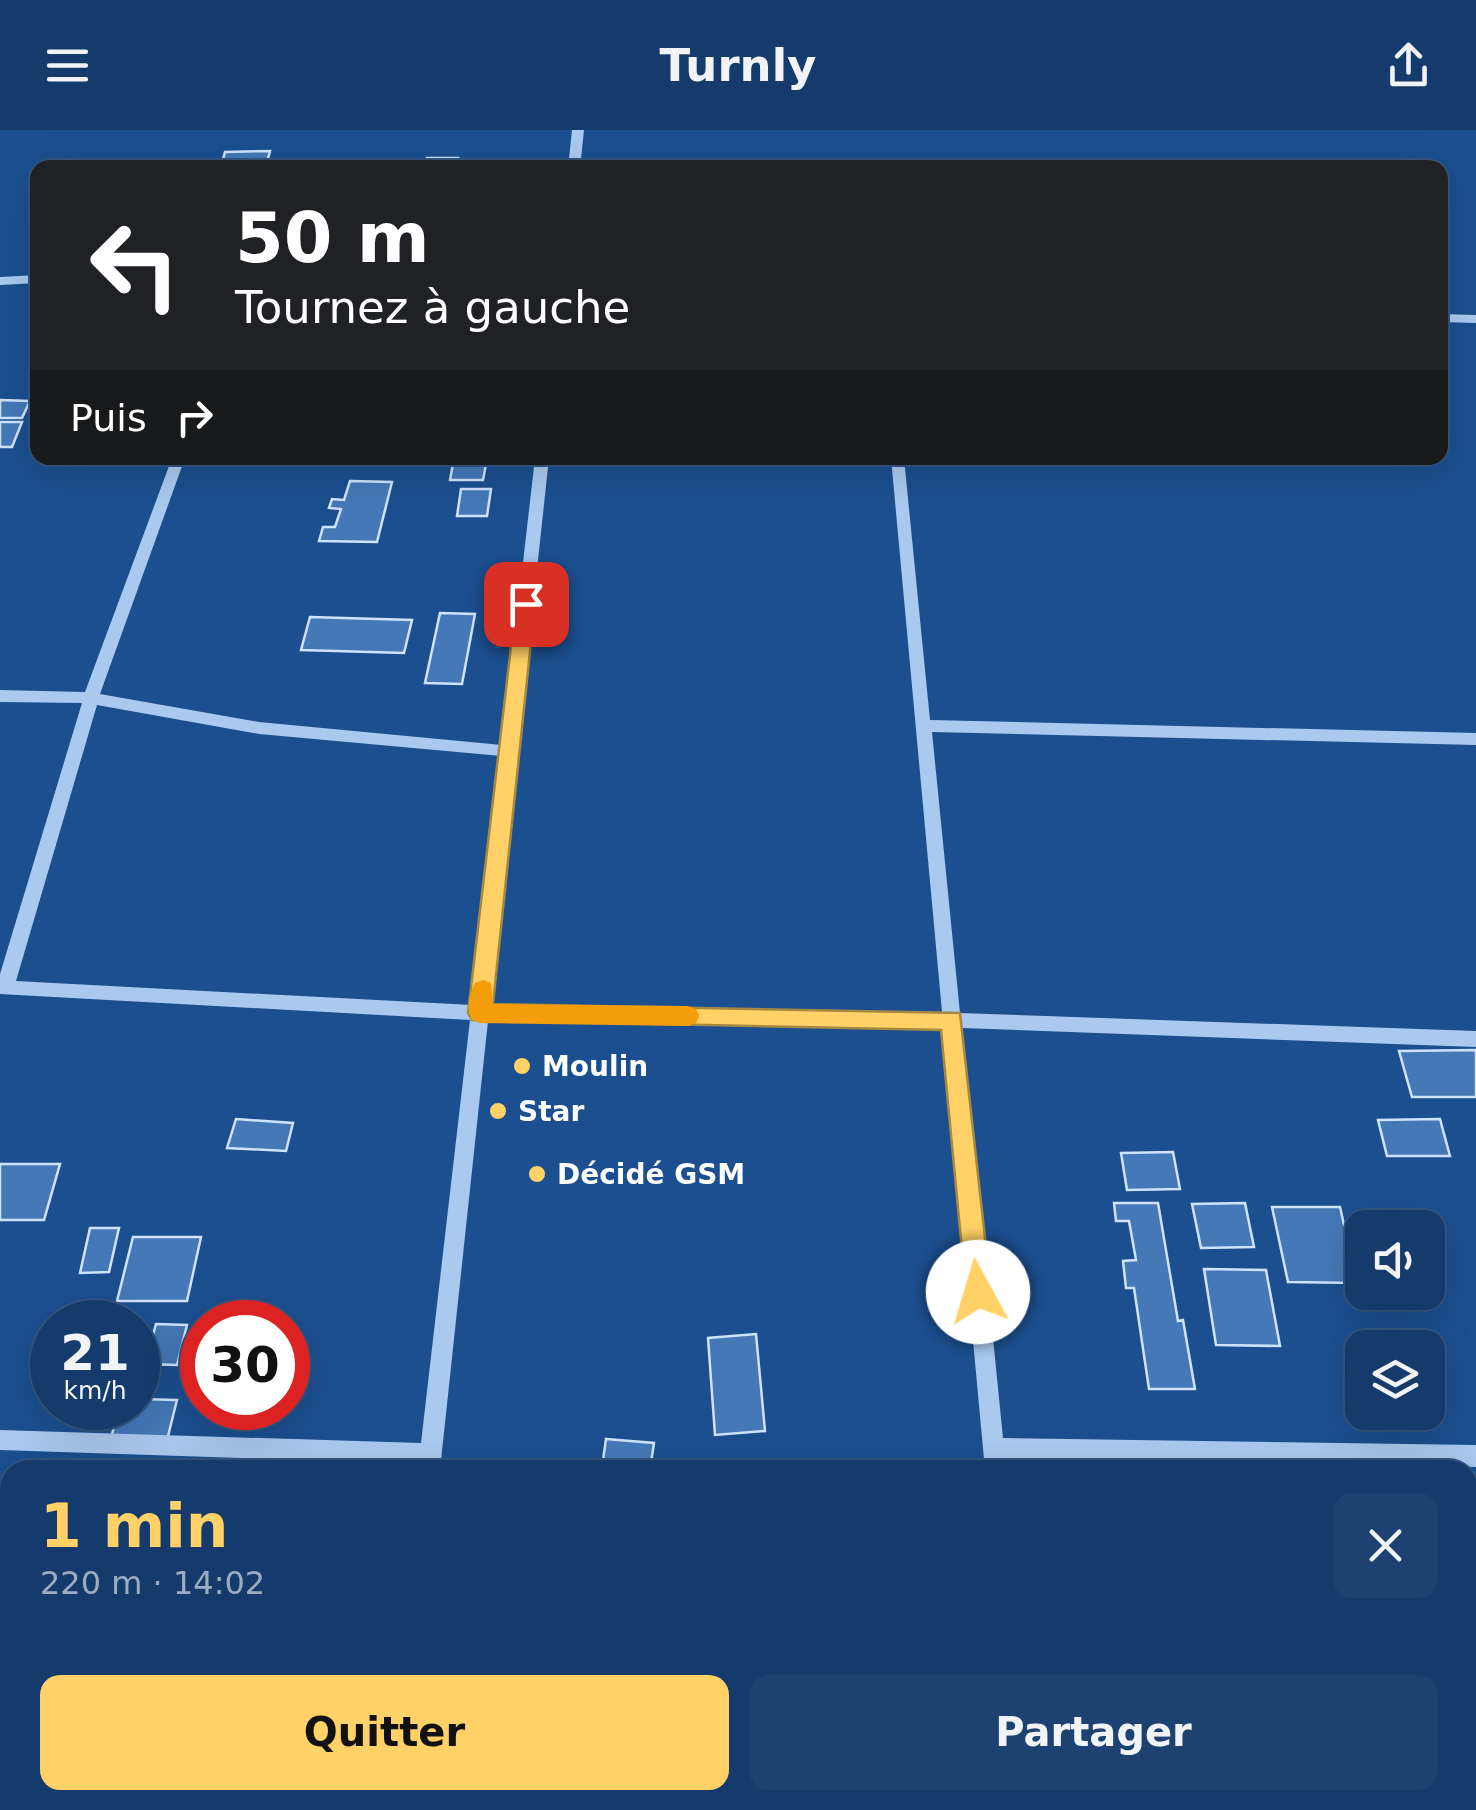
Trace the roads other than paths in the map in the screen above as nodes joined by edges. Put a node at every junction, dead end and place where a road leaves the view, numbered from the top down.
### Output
1 (578, 130) edge
2 (575, 160) edge
3 (30, 279) edge
4 (0, 280) edge
5 (1448, 318) edge
6 (1476, 319) edge
7 (175, 465) edge
8 (541, 465) edge
9 (897, 465) edge
10 (0, 696) edge
11 (92, 698) junction
12 (923, 726) junction
13 (1476, 740) edge
14 (509, 752) junction
15 (3, 987) edge
16 (480, 1013) junction
17 (952, 1020) junction
18 (1476, 1039) edge
19 (0, 1440) edge
20 (1476, 1456) edge
21 (995, 1459) edge
22 (391, 1460) edge
23 (430, 1460) edge

1 - 2 street
3 - 4 street
5 - 6 street
7 - 11 street
8 - 14 street
9 - 12 street
10 - 11 street
11 - 14 street
11 - 15 street
12 - 13 street
12 - 17 street
14 - 16 street
15 - 16 street
16 - 17 street
16 - 23 street
17 - 18 street
17 - 21 street
19 - 22 street
20 - 21 street

